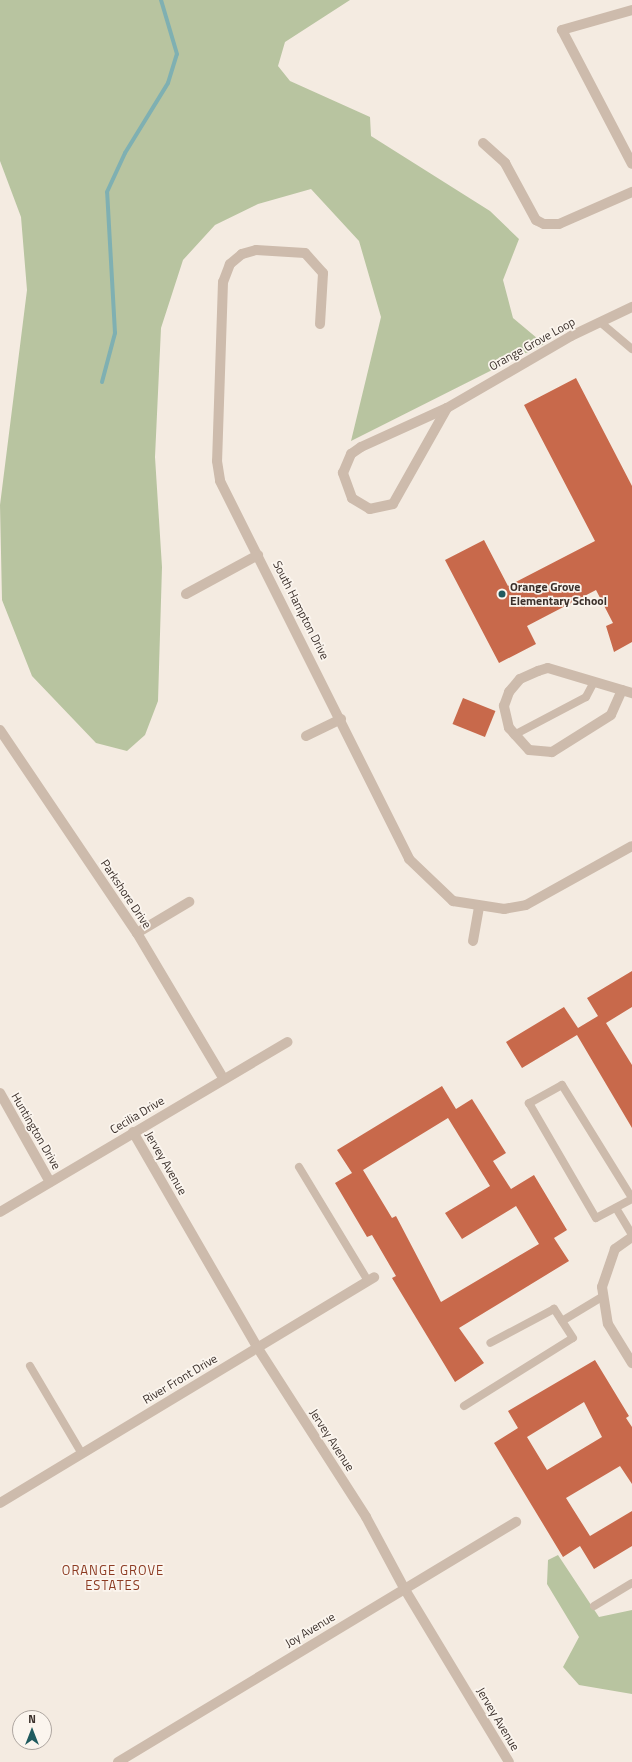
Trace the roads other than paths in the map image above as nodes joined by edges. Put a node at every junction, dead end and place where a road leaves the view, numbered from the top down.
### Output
1 (632, 10) edge
2 (483, 143) dead end
3 (632, 164) edge
4 (632, 192) edge
5 (632, 307) edge
6 (600, 322) junction
7 (320, 324) dead end
8 (632, 349) edge
9 (447, 408) junction
10 (258, 555) junction
11 (186, 594) dead end
12 (594, 682) junction
13 (627, 691) edge
14 (341, 718) junction
15 (0, 730) edge
16 (514, 735) junction
17 (306, 736) dead end
18 (632, 846) edge
19 (189, 902) dead end
20 (479, 907) junction
21 (137, 934) junction
22 (473, 940) dead end
23 (288, 1042) dead end
24 (223, 1078) junction
25 (0, 1093) edge
26 (133, 1132) junction
27 (299, 1167) dead end
28 (50, 1182) junction
29 (632, 1198) edge
30 (616, 1208) junction
31 (0, 1212) edge
32 (632, 1236) edge
33 (371, 1279) joint
34 (602, 1297) junction
35 (562, 1321) junction
36 (490, 1343) dead end
37 (257, 1347) junction
38 (632, 1363) edge
39 (30, 1366) dead end
40 (464, 1406) dead end
41 (82, 1454) junction
42 (0, 1504) edge
43 (516, 1522) dead end
44 (632, 1583) edge
45 (404, 1588) junction
46 (594, 1606) dead end
47 (118, 1762) edge
48 (508, 1762) edge

1 - 3 street
2 - 4 street
5 - 6 street, Orange Grove Loop
6 - 8 lane
6 - 9 street, Orange Grove Loop
7 - 10 street, South Hampton Drive
9 - 9 street, Orange Grove Loop
10 - 11 street
10 - 14 street, South Hampton Drive
12 - 13 street
12 - 16 lane
12 - 16 street
13 - 16 street
14 - 17 street
14 - 20 street, South Hampton Drive
15 - 21 street, Parkshore Drive
18 - 20 street, South Hampton Drive
19 - 21 street
20 - 22 street
21 - 24 street, Parkshore Drive
23 - 24 street, Cecilia Drive
24 - 26 street, Cecilia Drive
25 - 28 street, Huntington Drive
26 - 28 street, Cecilia Drive
26 - 37 street, Jervey Avenue
27 - 33 lane
28 - 31 street, Cecilia Drive
29 - 30 lane
29 - 30 lane
30 - 32 lane
32 - 34 street
33 - 37 street, River Front Drive
34 - 35 lane
34 - 38 street
35 - 36 lane
35 - 40 lane
37 - 41 street, River Front Drive
37 - 45 street, Jervey Avenue
39 - 41 lane
41 - 42 street, River Front Drive
43 - 45 street, Joy Avenue
44 - 46 lane
45 - 47 street, Joy Avenue
45 - 48 street, Jervey Avenue

